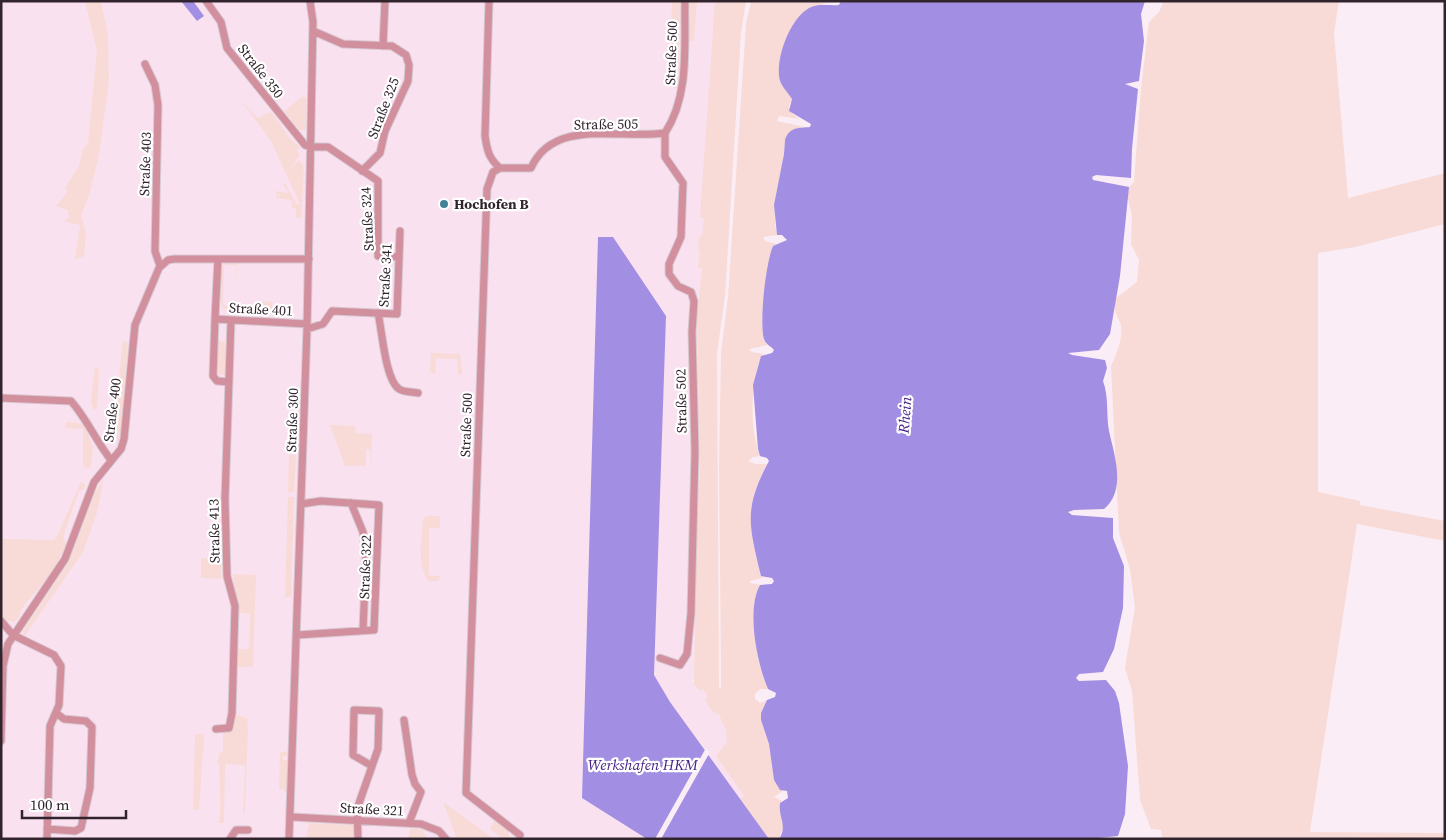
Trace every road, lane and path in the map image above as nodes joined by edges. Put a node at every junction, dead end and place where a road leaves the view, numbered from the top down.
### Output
1 (206, 1) edge
2 (310, 1) edge
3 (385, 1) edge
4 (489, 1) edge
5 (685, 1) edge
6 (313, 31) junction
7 (383, 46) junction
8 (145, 64) dead end
9 (665, 133) junction
10 (310, 147) junction
11 (500, 168) junction
12 (362, 171) junction
13 (400, 231) dead end
14 (399, 257) junction
15 (218, 259) junction
16 (309, 259) junction
17 (160, 266) junction
18 (378, 313) junction
19 (215, 319) junction
20 (231, 320) junction
21 (307, 326) junction
22 (229, 382) junction
23 (418, 393) dead end
24 (1, 398) edge
25 (111, 460) junction
26 (351, 503) junction
27 (301, 504) junction
28 (1, 621) edge
29 (363, 630) junction
30 (13, 635) junction
31 (297, 636) junction
32 (660, 658) dead end
33 (2, 666) edge
34 (56, 713) junction
35 (404, 720) dead end
36 (216, 729) dead end
37 (1, 741) edge
38 (372, 766) junction
39 (292, 817) junction
40 (358, 821) junction
41 (409, 823) junction
42 (47, 830) junction
43 (248, 830) dead end
44 (520, 838) edge
45 (47, 839) edge
46 (230, 839) edge
47 (290, 839) edge
48 (358, 839) edge
49 (446, 839) edge

1 - 10 street, Straße 350
2 - 6 street, Straße 300
3 - 7 street
4 - 11 street
5 - 9 street, Straße 500
6 - 7 street, Straße 325
6 - 10 street, Straße 300
7 - 12 street, Straße 325
8 - 17 street, Straße 403
9 - 11 street, Straße 505
9 - 32 street, Straße 502
10 - 12 street, Straße 324
10 - 16 street, Straße 300
11 - 44 street, Straße 500
12 - 14 street, Straße 324
13 - 14 street, Straße 341
14 - 18 street, Straße 341
15 - 16 street
15 - 17 street
15 - 19 street, Straße 401
16 - 21 street, Straße 300
17 - 25 street, Straße 400
18 - 21 street, Straße 341
18 - 23 street
19 - 20 street, Straße 401
19 - 22 street
20 - 21 street, Straße 401
20 - 22 street, Straße 413
21 - 27 street, Straße 300
22 - 36 street, Straße 413
24 - 25 street
25 - 30 street, Straße 400
26 - 27 street, Straße 322
26 - 29 street
26 - 29 street, Straße 322
27 - 31 street, Straße 300
28 - 30 street
29 - 31 street
30 - 33 street, Straße 400
30 - 34 street
31 - 39 street, Straße 300
33 - 37 street, Straße 400
34 - 42 street
34 - 42 street
35 - 41 street
38 - 38 street
38 - 40 street
39 - 40 street, Straße 321
39 - 47 street, Straße 300
40 - 41 street, Straße 321
40 - 48 street
41 - 49 street, Straße 321
42 - 45 street
43 - 46 street

